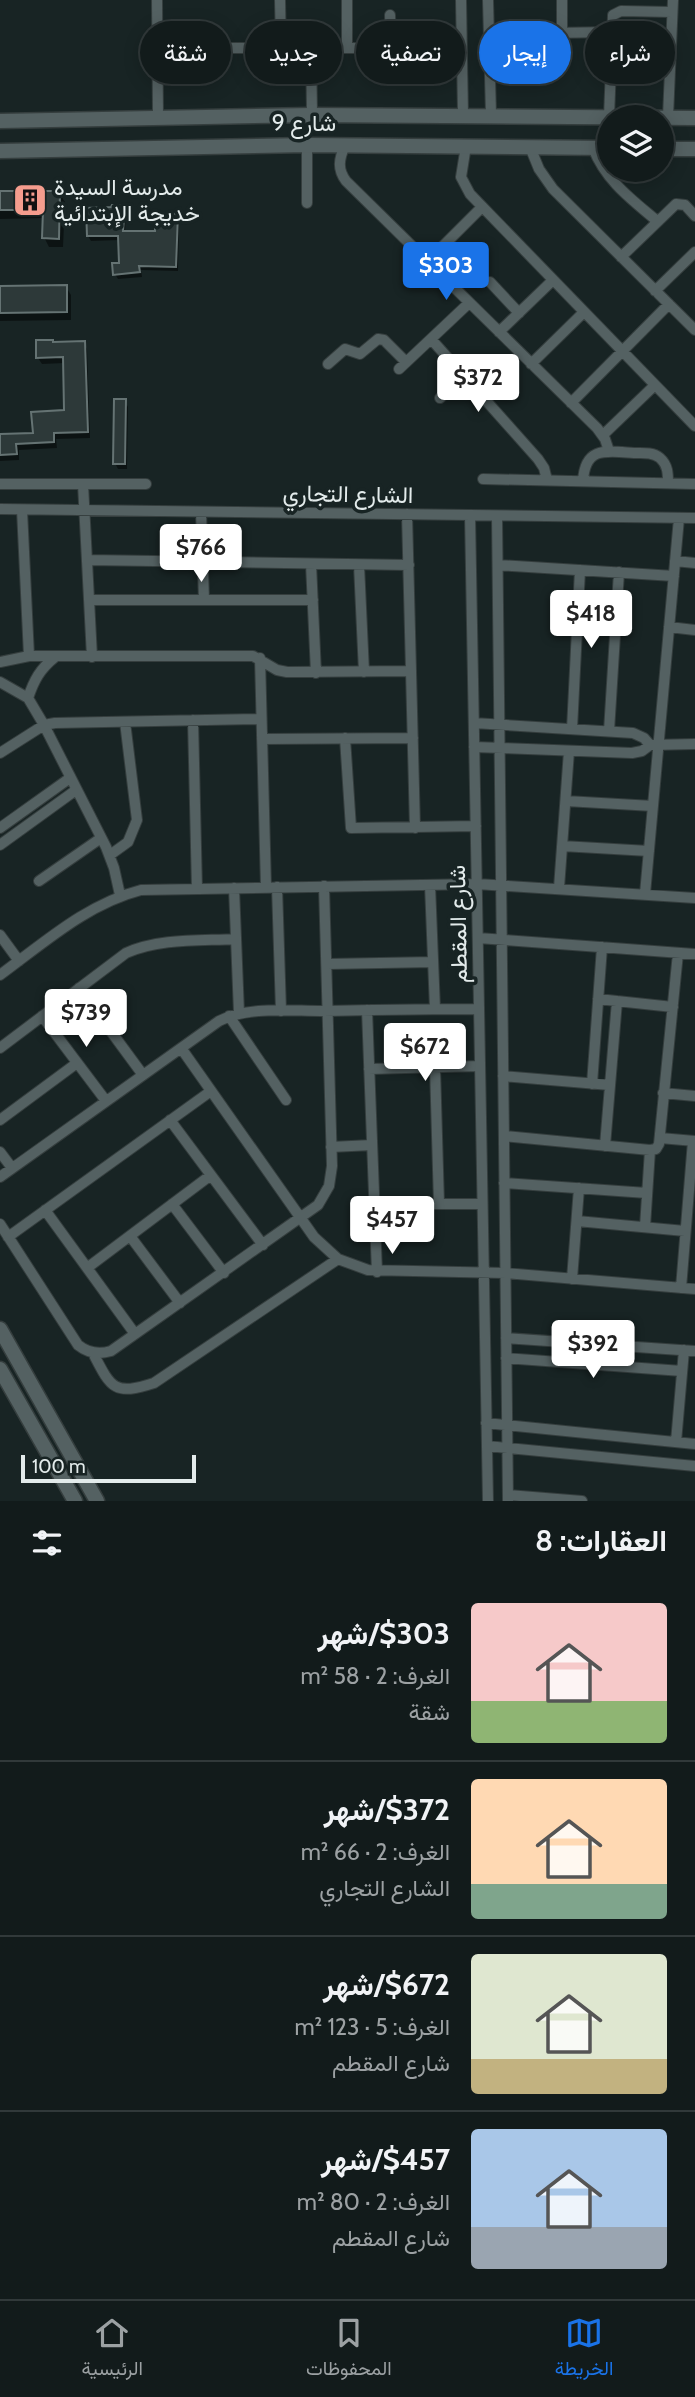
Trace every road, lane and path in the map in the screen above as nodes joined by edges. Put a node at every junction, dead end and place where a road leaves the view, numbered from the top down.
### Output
1 (157, 0) edge
2 (281, 0) edge
3 (346, 0) edge
4 (461, 0) edge
5 (488, 0) edge
6 (562, 0) edge
7 (673, 0) edge
8 (672, 12) junction
9 (390, 15) dead end
10 (157, 21) edge
11 (281, 21) edge
12 (489, 21) edge
13 (562, 21) edge
14 (612, 21) edge
15 (342, 48) edge
16 (347, 48) junction
17 (158, 84) edge
18 (312, 84) edge
19 (490, 84) edge
20 (610, 84) edge
21 (609, 105) edge
22 (668, 105) edge
23 (463, 115) junction
24 (491, 115) junction
25 (312, 116) junction
26 (158, 117) junction
27 (597, 117) edge
28 (674, 117) edge
29 (695, 118) edge
30 (0, 121) edge
31 (307, 145) junction
32 (345, 145) junction
33 (466, 146) junction
34 (530, 147) junction
35 (593, 148) junction
36 (597, 148) edge
37 (674, 149) edge
38 (695, 149) edge
39 (0, 151) edge
40 (307, 203) dead end
41 (482, 207) junction
42 (695, 216) edge
43 (657, 221) junction
44 (695, 252) edge
45 (621, 257) junction
46 (427, 261) junction
47 (553, 280) junction
48 (490, 282) dead end
49 (655, 290) junction
50 (469, 303) junction
51 (668, 304) junction
52 (584, 312) junction
53 (519, 313) junction
54 (695, 330) edge
55 (499, 332) junction
56 (431, 339) junction
57 (622, 351) junction
58 (328, 364) dead end
59 (531, 364) junction
60 (464, 376) junction
61 (654, 385) junction
62 (440, 398) dead end
63 (571, 403) junction
64 (695, 426) edge
65 (603, 435) junction
66 (609, 451) junction
67 (483, 479) dead end
68 (547, 480) junction
69 (583, 481) junction
70 (668, 483) junction
71 (0, 484) edge
72 (83, 484) junction
73 (146, 484) dead end
74 (695, 484) edge
75 (0, 509) edge
76 (22, 510) junction
77 (84, 510) junction
78 (201, 512) junction
79 (407, 514) junction
80 (470, 515) junction
81 (497, 516) junction
82 (679, 518) junction
83 (695, 518) edge
84 (87, 560) junction
85 (675, 561) junction
86 (203, 562) junction
87 (695, 563) edge
88 (311, 564) junction
89 (359, 565) junction
90 (409, 565) junction
91 (498, 565) junction
92 (580, 570) junction
93 (619, 572) junction
94 (674, 576) junction
95 (89, 600) junction
96 (204, 600) junction
97 (313, 600) junction
98 (669, 627) junction
99 (695, 630) edge
100 (29, 656) junction
101 (55, 657) junction
102 (92, 657) junction
103 (260, 658) junction
104 (0, 662) edge
105 (411, 671) junction
106 (364, 672) junction
107 (316, 673) junction
108 (0, 681) edge
109 (28, 698) junction
110 (261, 719) junction
111 (192, 720) junction
112 (125, 722) junction
113 (474, 723) junction
114 (500, 724) junction
115 (44, 725) junction
116 (572, 729) junction
117 (609, 732) junction
118 (345, 738) junction
119 (413, 738) junction
120 (262, 739) junction
121 (695, 744) edge
122 (654, 745) junction
123 (474, 747) junction
124 (500, 747) junction
125 (569, 751) junction
126 (0, 753) edge
127 (70, 778) junction
128 (76, 790) junction
129 (566, 801) junction
130 (653, 806) junction
131 (476, 826) junction
132 (0, 828) edge
133 (415, 828) junction
134 (101, 838) junction
135 (0, 845) edge
136 (562, 846) junction
137 (649, 851) junction
138 (110, 855) junction
139 (39, 881) dead end
140 (477, 884) junction
141 (430, 885) junction
142 (501, 885) junction
143 (324, 886) junction
144 (272, 887) junction
145 (234, 888) junction
146 (559, 888) junction
147 (198, 889) junction
148 (645, 894) junction
149 (120, 895) junction
150 (695, 898) edge
151 (0, 935) edge
152 (478, 937) junction
153 (236, 939) junction
154 (502, 940) junction
155 (602, 947) junction
156 (678, 953) junction
157 (695, 954) edge
158 (19, 961) junction
159 (433, 962) junction
160 (327, 964) junction
161 (0, 975) edge
162 (79, 988) junction
163 (598, 999) junction
164 (617, 1001) junction
165 (673, 1007) junction
166 (435, 1009) junction
167 (479, 1009) junction
168 (368, 1010) junction
169 (281, 1011) junction
170 (328, 1011) junction
171 (234, 1015) junction
172 (42, 1016) junction
173 (0, 1048) edge
174 (181, 1048) junction
175 (77, 1062) junction
176 (480, 1066) junction
177 (436, 1067) junction
178 (369, 1069) junction
179 (143, 1075) junction
180 (503, 1076) junction
181 (592, 1084) junction
182 (610, 1085) junction
183 (211, 1091) junction
184 (663, 1093) junction
185 (695, 1096) edge
186 (286, 1100) dead end
187 (106, 1101) junction
188 (0, 1120) edge
189 (170, 1120) junction
190 (504, 1136) junction
191 (660, 1138) junction
192 (694, 1141) edge
193 (372, 1145) junction
194 (605, 1146) junction
195 (331, 1147) junction
196 (650, 1150) junction
197 (0, 1152) edge
198 (12, 1168) junction
199 (211, 1175) junction
200 (0, 1177) edge
201 (505, 1183) junction
202 (579, 1188) junction
203 (647, 1193) junction
204 (172, 1204) junction
205 (373, 1204) junction
206 (439, 1204) junction
207 (482, 1204) junction
208 (46, 1210) junction
209 (301, 1218) junction
210 (577, 1221) junction
211 (0, 1224) edge
212 (645, 1227) junction
213 (685, 1231) junction
214 (130, 1236) junction
215 (8, 1237) junction
216 (263, 1245) junction
217 (338, 1259) junction
218 (87, 1268) junction
219 (377, 1272) junction
220 (224, 1273) junction
221 (484, 1273) junction
222 (505, 1273) junction
223 (572, 1279) junction
224 (681, 1288) junction
225 (695, 1289) edge
226 (180, 1303) junction
227 (0, 1329) edge
228 (135, 1334) junction
229 (506, 1339) junction
230 (684, 1350) junction
231 (695, 1351) edge
232 (93, 1353) junction
233 (506, 1358) junction
234 (0, 1369) edge
235 (682, 1371) junction
236 (486, 1423) junction
237 (507, 1426) junction
238 (676, 1442) junction
239 (695, 1444) edge
240 (487, 1446) junction
241 (507, 1448) junction
242 (695, 1466) edge
243 (508, 1498) edge
244 (75, 1501) edge
245 (97, 1501) edge
246 (488, 1501) edge
247 (582, 1501) edge

1 - 10 street
2 - 11 street
3 - 16 street
4 - 23 street
5 - 12 street
6 - 13 street
7 - 8 street
8 - 14 street
8 - 22 street
9 - 16 street
15 - 16 street
17 - 26 street
18 - 25 street
19 - 24 street
20 - 21 street
23 - 24 main road, شارع 9
23 - 25 main road, شارع 9
24 - 27 main road, شارع 9
25 - 26 main road, شارع 9
26 - 30 main road, شارع 9
28 - 29 main road, شارع 9
31 - 32 main road, شارع 9
31 - 39 main road, شارع 9
31 - 40 street
32 - 33 main road, شارع 9
32 - 46 street
33 - 34 main road, شارع 9
33 - 41 street
34 - 35 main road, شارع 9
34 - 45 street
35 - 36 main road, شارع 9
35 - 43 street
37 - 38 main road
41 - 46 street
41 - 47 street
42 - 43 street
43 - 45 street
44 - 49 street
45 - 49 street
46 - 50 street
47 - 52 street
47 - 53 street
48 - 53 street
49 - 51 street
50 - 55 street
50 - 56 street
51 - 54 street
51 - 57 street
52 - 57 street
52 - 59 street
53 - 55 street
55 - 59 street
56 - 58 street
56 - 60 street
57 - 61 street
57 - 63 street
59 - 63 street
60 - 62 street
60 - 68 street
61 - 64 street
61 - 65 street
63 - 65 street
65 - 66 street
66 - 69 street
66 - 70 street
67 - 68 street
68 - 69 street
69 - 70 street
70 - 74 street
71 - 72 street
72 - 73 street
72 - 77 street
75 - 76 street, الشارع التجاري
76 - 77 street, الشارع التجاري
76 - 100 street
77 - 78 street, الشارع التجاري
77 - 84 street
78 - 79 street, الشارع التجاري
78 - 86 street
79 - 80 street, الشارع التجاري
79 - 90 street
80 - 81 street, الشارع التجاري
80 - 113 street, شارع المقطم
81 - 82 street, الشارع التجاري
81 - 91 street, شارع المقطم
82 - 83 street, الشارع التجاري
82 - 85 street
84 - 86 street
84 - 95 street
85 - 87 street
85 - 94 street
86 - 88 street
86 - 96 street
88 - 89 street
88 - 97 street
89 - 90 street
89 - 106 street
90 - 105 street
91 - 92 street
91 - 114 street, شارع المقطم
92 - 93 street
92 - 116 street
93 - 94 street
93 - 117 street
94 - 98 street
95 - 96 street
95 - 102 street
96 - 97 street
97 - 107 street
98 - 99 street
98 - 122 street
100 - 101 street
100 - 104 street
101 - 102 street
101 - 109 street
102 - 103 street
103 - 107 street
103 - 110 street
105 - 106 street
105 - 119 street
106 - 107 street
108 - 109 street
109 - 115 street
110 - 111 street
110 - 120 street
111 - 112 street
111 - 147 street
112 - 115 street
112 - 138 street
113 - 114 street
113 - 123 street, شارع المقطم
114 - 116 street
114 - 124 street, شارع المقطم
115 - 126 street
115 - 127 street
116 - 117 street
117 - 122 street
118 - 119 street
118 - 120 street
118 - 133 street
119 - 133 street
120 - 144 street
121 - 122 street
122 - 125 street
122 - 130 street
123 - 124 street
123 - 131 street, شارع المقطم
124 - 125 street
124 - 142 street, شارع المقطم
125 - 129 street
127 - 128 street
127 - 132 street
128 - 134 street
128 - 135 street
129 - 130 street
129 - 136 street
130 - 137 street
131 - 133 street
131 - 140 street, شارع المقطم
134 - 138 street
134 - 139 street
136 - 137 street
136 - 146 street
137 - 148 street
138 - 149 street
140 - 141 street
140 - 142 street
140 - 152 street, شارع المقطم
141 - 143 street
141 - 159 street
142 - 146 street
142 - 154 street, شارع المقطم
143 - 144 street
143 - 160 street
144 - 145 street
144 - 169 street
145 - 147 street
145 - 153 street
146 - 148 street
147 - 149 street
148 - 150 street
149 - 158 street
151 - 158 street
152 - 154 street
152 - 167 street, شارع المقطم
153 - 162 street
153 - 171 street
154 - 155 street
154 - 180 street, شارع المقطم
155 - 156 street
155 - 163 street
156 - 157 street
156 - 165 street
158 - 161 street
159 - 160 street
159 - 166 street
160 - 170 street
162 - 172 street
162 - 179 street
163 - 164 street
163 - 181 street
164 - 165 street
164 - 182 street
165 - 184 street
166 - 167 street
166 - 168 street
167 - 176 street, شارع المقطم
168 - 170 street
168 - 178 street
169 - 170 street
169 - 171 street
170 - 195 street
171 - 174 street
171 - 186 street
172 - 173 street
172 - 175 street
174 - 179 street
174 - 183 street
175 - 187 street
175 - 188 street
176 - 177 street
176 - 207 street, شارع المقطم
177 - 178 street
177 - 206 street
178 - 193 street
179 - 187 street
180 - 181 street
180 - 190 street, شارع المقطم
181 - 182 street
182 - 194 street
183 - 189 street
183 - 209 street
184 - 185 street
184 - 191 street
187 - 198 street
189 - 199 street
189 - 208 street
190 - 194 street
190 - 201 street, شارع المقطم
191 - 192 street
191 - 196 street
192 - 213 street
193 - 195 street
193 - 205 street
194 - 196 street
195 - 209 street
196 - 203 street
197 - 198 street
198 - 200 street
199 - 204 street
199 - 216 street
201 - 202 street
201 - 222 street, شارع المقطم
202 - 203 street
202 - 210 street
203 - 212 street
204 - 214 street
204 - 220 street
205 - 206 street
205 - 219 street
206 - 207 street
207 - 221 street, شارع المقطم
208 - 215 street
208 - 218 street
209 - 216 street
209 - 217 street
210 - 212 street
210 - 223 street
211 - 215 street
212 - 213 street
213 - 224 street
214 - 218 street
214 - 226 street
215 - 232 street
216 - 220 street
217 - 219 street
217 - 232 street
218 - 228 street
219 - 221 street
220 - 226 street
221 - 222 street
221 - 236 street, شارع المقطم
222 - 223 street
222 - 229 street, شارع المقطم
223 - 224 street
224 - 225 street
226 - 228 street
227 - 245 main road
228 - 232 street
229 - 230 street
229 - 233 street, شارع المقطم
230 - 231 street
230 - 235 street
233 - 235 street
233 - 237 street, شارع المقطم
234 - 244 main road
235 - 238 street
236 - 237 street
236 - 240 street, شارع المقطم
237 - 238 street
237 - 241 street, شارع المقطم
238 - 239 street
240 - 241 street
240 - 246 street, شارع المقطم
241 - 242 street
241 - 243 street, شارع المقطم
243 - 247 street

